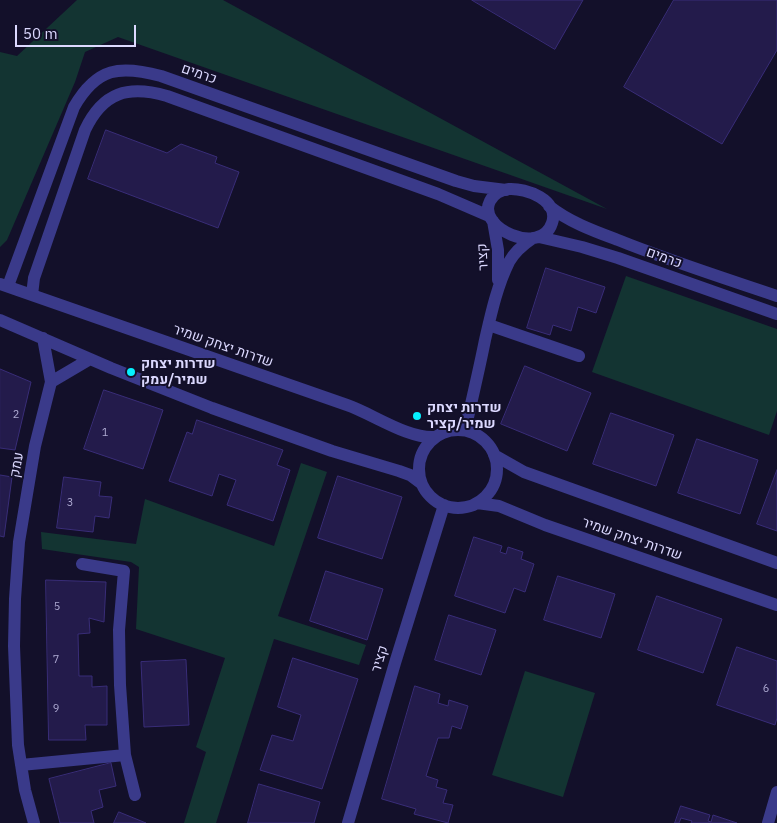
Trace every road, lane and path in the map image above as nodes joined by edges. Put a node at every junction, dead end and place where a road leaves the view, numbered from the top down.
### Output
1 (506, 190) junction
2 (549, 206) junction
3 (491, 218) junction
4 (536, 237) junction
5 (4, 285) edge
6 (497, 292) junction
7 (32, 295) junction
8 (777, 296) edge
9 (777, 314) edge
10 (0, 320) edge
11 (489, 325) junction
12 (43, 338) junction
13 (579, 356) dead end
14 (90, 359) junction
15 (52, 382) junction
16 (465, 430) junction
17 (435, 437) junction
18 (494, 455) junction
19 (422, 484) junction
20 (477, 503) junction
21 (444, 505) junction
22 (777, 563) edge
23 (82, 564) dead end
24 (107, 576) dead end
25 (123, 577) junction
26 (777, 605) edge
27 (125, 755) junction
28 (21, 765) junction
29 (777, 792) edge
30 (135, 795) dead end
31 (34, 823) edge
32 (348, 823) edge
33 (768, 823) edge

1 - 2 street
1 - 3 street
1 - 5 street, כרמים
2 - 4 street
2 - 8 street, כרמים
3 - 4 street
3 - 6 street, קציר
3 - 7 street
4 - 6 street, קציר
4 - 9 street, כרמים
5 - 7 street, שדרות יצחק שמיר
6 - 11 street, קציר
7 - 17 street, שדרות יצחק שמיר
10 - 12 street
11 - 13 street
11 - 16 street, קציר
12 - 14 street
12 - 15 street, עמק
14 - 15 street
14 - 19 street
15 - 28 street, עמק
16 - 17 street
16 - 18 street
17 - 19 street
18 - 20 street
18 - 22 street, שדרות יצחק שמיר
19 - 21 street
20 - 21 street
20 - 26 street, שדרות יצחק שמיר
21 - 32 street, קציר
23 - 25 street
24 - 25 street
25 - 27 street
27 - 28 street
27 - 30 street
28 - 31 street, עמק
29 - 33 street

